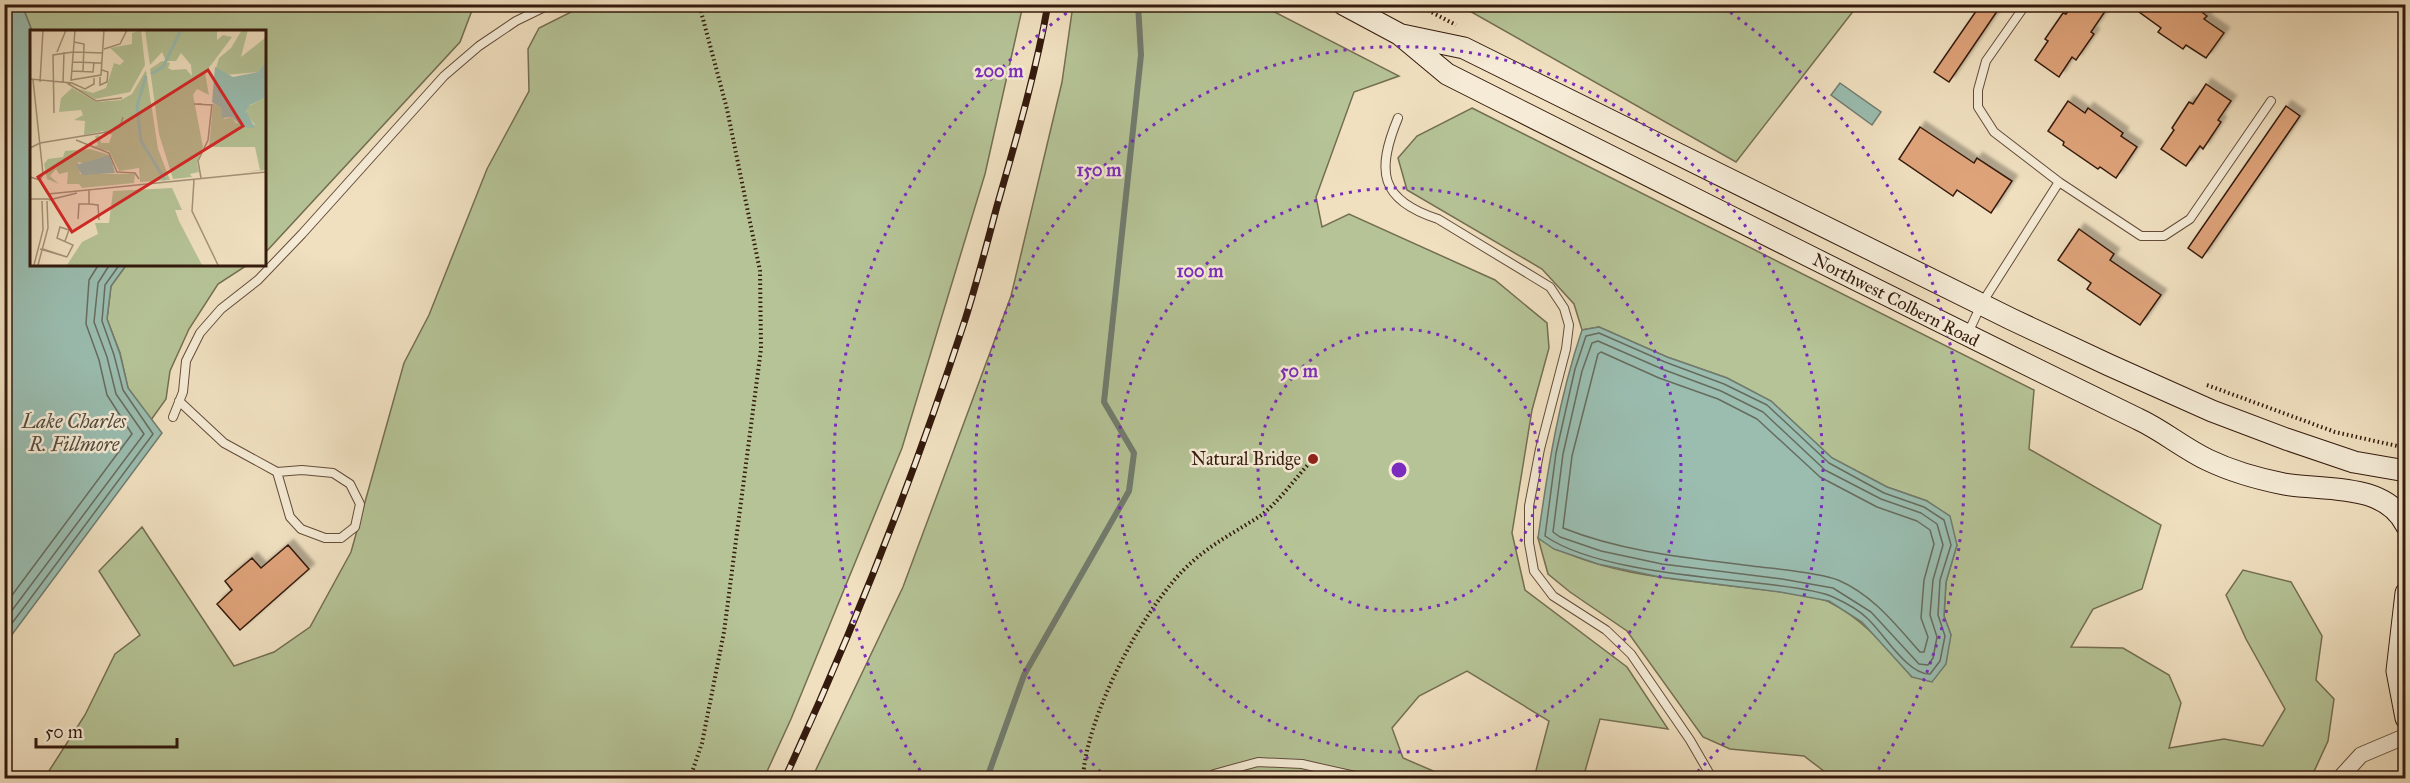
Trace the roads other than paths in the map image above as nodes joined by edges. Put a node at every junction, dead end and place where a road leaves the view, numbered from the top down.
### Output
1 (550, 4) edge
2 (1344, 4) edge
3 (2026, 4) edge
4 (1399, 34) junction
5 (2271, 101) dead end
6 (1398, 118) dead end
7 (2060, 182) junction
8 (1982, 303) junction
9 (1966, 336) junction
10 (179, 401) junction
11 (173, 417) dead end
12 (2406, 471) edge
13 (277, 472) junction
14 (2406, 525) edge
15 (2406, 593) edge
16 (2405, 708) edge
17 (2406, 736) edge
18 (1210, 778) edge
19 (1364, 778) edge
20 (1712, 778) edge
21 (2340, 778) edge

1 - 10 lane
2 - 4 main road, Northwest Colbern Road
3 - 7 lane
4 - 8 main road, Northwest Colbern Road
4 - 9 main road, Northwest Colbern Road
5 - 7 lane
6 - 20 lane
7 - 8 lane
8 - 9 lane
8 - 12 main road, Northwest Colbern Road
9 - 14 main road, Northwest Colbern Road
10 - 11 lane
10 - 13 lane
13 - 13 lane
15 - 16 main road
17 - 21 street
18 - 19 lane

